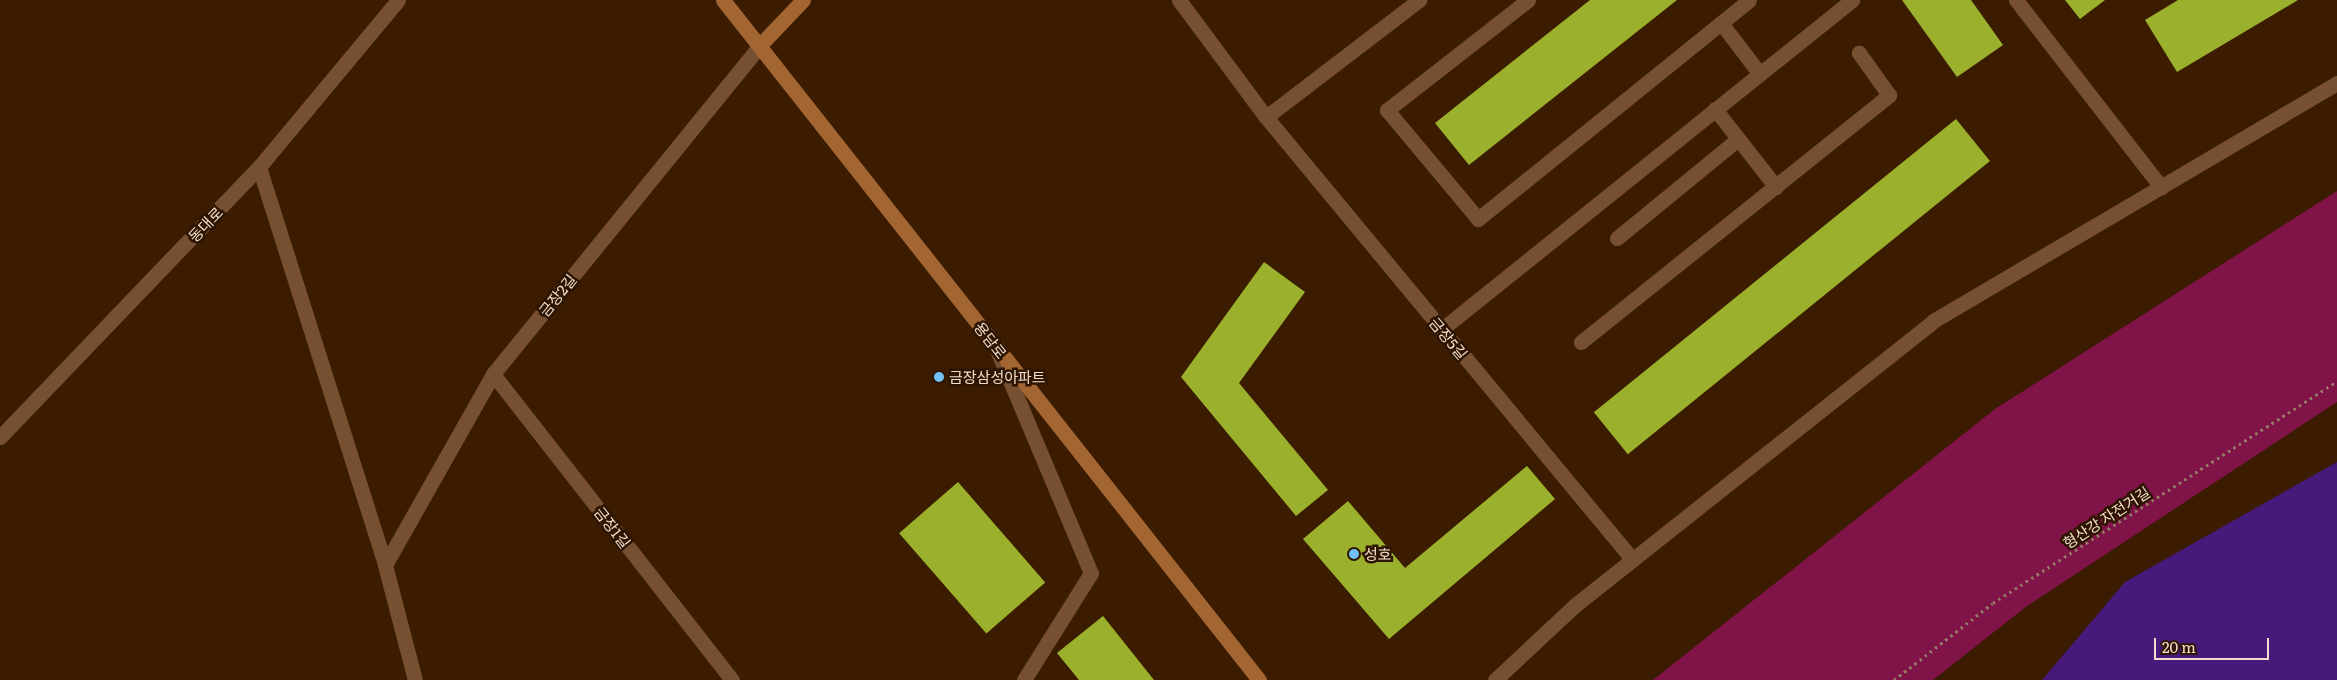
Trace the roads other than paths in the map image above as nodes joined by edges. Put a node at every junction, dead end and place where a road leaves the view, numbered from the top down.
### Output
1 (398, 0) edge
2 (723, 0) edge
3 (803, 0) edge
4 (1179, 0) edge
5 (1420, 0) edge
6 (1528, 0) edge
7 (1749, 0) edge
8 (1852, 0) edge
9 (2016, 0) edge
10 (1721, 24) junction
11 (760, 44) junction
12 (1858, 53) dead end
13 (1760, 74) junction
14 (2337, 83) edge
15 (1715, 110) junction
16 (1266, 116) junction
17 (1738, 139) junction
18 (259, 167) junction
19 (1776, 187) junction
20 (2161, 188) junction
21 (1617, 238) dead end
22 (1442, 329) junction
23 (993, 342) junction
24 (1581, 342) dead end
25 (493, 374) junction
26 (0, 437) edge
27 (1632, 559) junction
28 (385, 566) junction
29 (415, 680) edge
30 (732, 680) edge
31 (1024, 680) edge
32 (1259, 680) edge
33 (1495, 680) edge

1 - 18 street, 동대로
2 - 11 main road, 용담로
3 - 11 main road
4 - 16 street, 금장5길
5 - 16 street
6 - 10 street
7 - 10 street
8 - 13 street
9 - 20 street
10 - 13 street
11 - 23 main road, 용담로
11 - 25 street, 금장2길
12 - 19 street
13 - 15 street
14 - 20 street
15 - 17 street
15 - 22 street
16 - 22 street, 금장5길
17 - 19 street
17 - 21 street
18 - 26 street, 동대로
18 - 28 street
19 - 24 street
20 - 27 street
22 - 27 street, 금장5길
23 - 31 street
23 - 32 main road, 용담로
25 - 28 street, 금장2길
25 - 30 street, 금장1길
27 - 33 street
28 - 29 street

